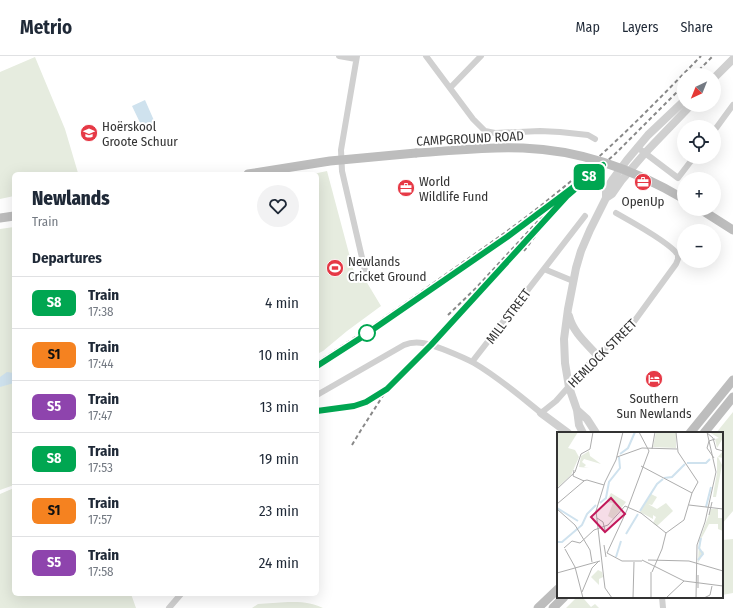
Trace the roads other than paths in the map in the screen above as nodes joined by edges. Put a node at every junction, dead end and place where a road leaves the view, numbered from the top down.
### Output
1 (339, 56) edge
2 (426, 56) edge
3 (481, 56) edge
4 (357, 58) edge
5 (733, 58) edge
6 (721, 71) edge
7 (450, 88) junction
8 (733, 105) edge
9 (677, 108) edge
10 (684, 112) edge
11 (721, 121) edge
12 (595, 138) dead end
13 (637, 147) junction
14 (645, 153) junction
15 (341, 160) junction
16 (689, 164) edge
17 (261, 172) edge
18 (677, 195) edge
19 (606, 198) junction
20 (616, 213) dead end
21 (12, 216) edge
22 (585, 216) dead end
23 (711, 216) edge
24 (0, 218) edge
25 (733, 230) edge
26 (544, 269) junction
27 (366, 275) dead end
28 (573, 281) junction
29 (568, 309) junction
30 (597, 355) junction
31 (472, 362) junction
32 (733, 380) edge
33 (569, 387) junction
34 (319, 395) edge
35 (733, 397) edge
36 (577, 410) junction
37 (541, 413) junction
38 (567, 432) edge
39 (582, 432) edge
40 (595, 432) edge
41 (691, 432) edge
42 (705, 432) edge
43 (557, 591) edge
44 (179, 596) edge
45 (563, 598) edge
46 (662, 598) edge
47 (169, 608) edge
48 (538, 608) edge
49 (553, 608) edge
50 (663, 608) edge

1 - 4 street
2 - 7 street
3 - 7 street
4 - 15 street
5 - 6 street
7 - 12 street
8 - 11 street
9 - 13 street
10 - 14 street
13 - 14 street
13 - 19 street
14 - 16 street
14 - 19 street
15 - 17 main road, CAMPGROUND ROAD
15 - 18 main road, CAMPGROUND ROAD, bridge
15 - 27 street
19 - 28 street
20 - 30 street, HEMLOCK STREET
21 - 24 main road
22 - 26 street, MILL STREET
23 - 25 main road
26 - 28 street
26 - 31 street, MILL STREET
28 - 29 street
29 - 30 street
29 - 33 street
30 - 33 street, HEMLOCK STREET
31 - 34 street
31 - 37 street
32 - 41 main road
33 - 36 street
33 - 37 street, HEMLOCK STREET
35 - 42 main road
36 - 39 street
36 - 40 street
37 - 38 street
43 - 48 main road
44 - 47 street
45 - 49 main road
46 - 50 street

